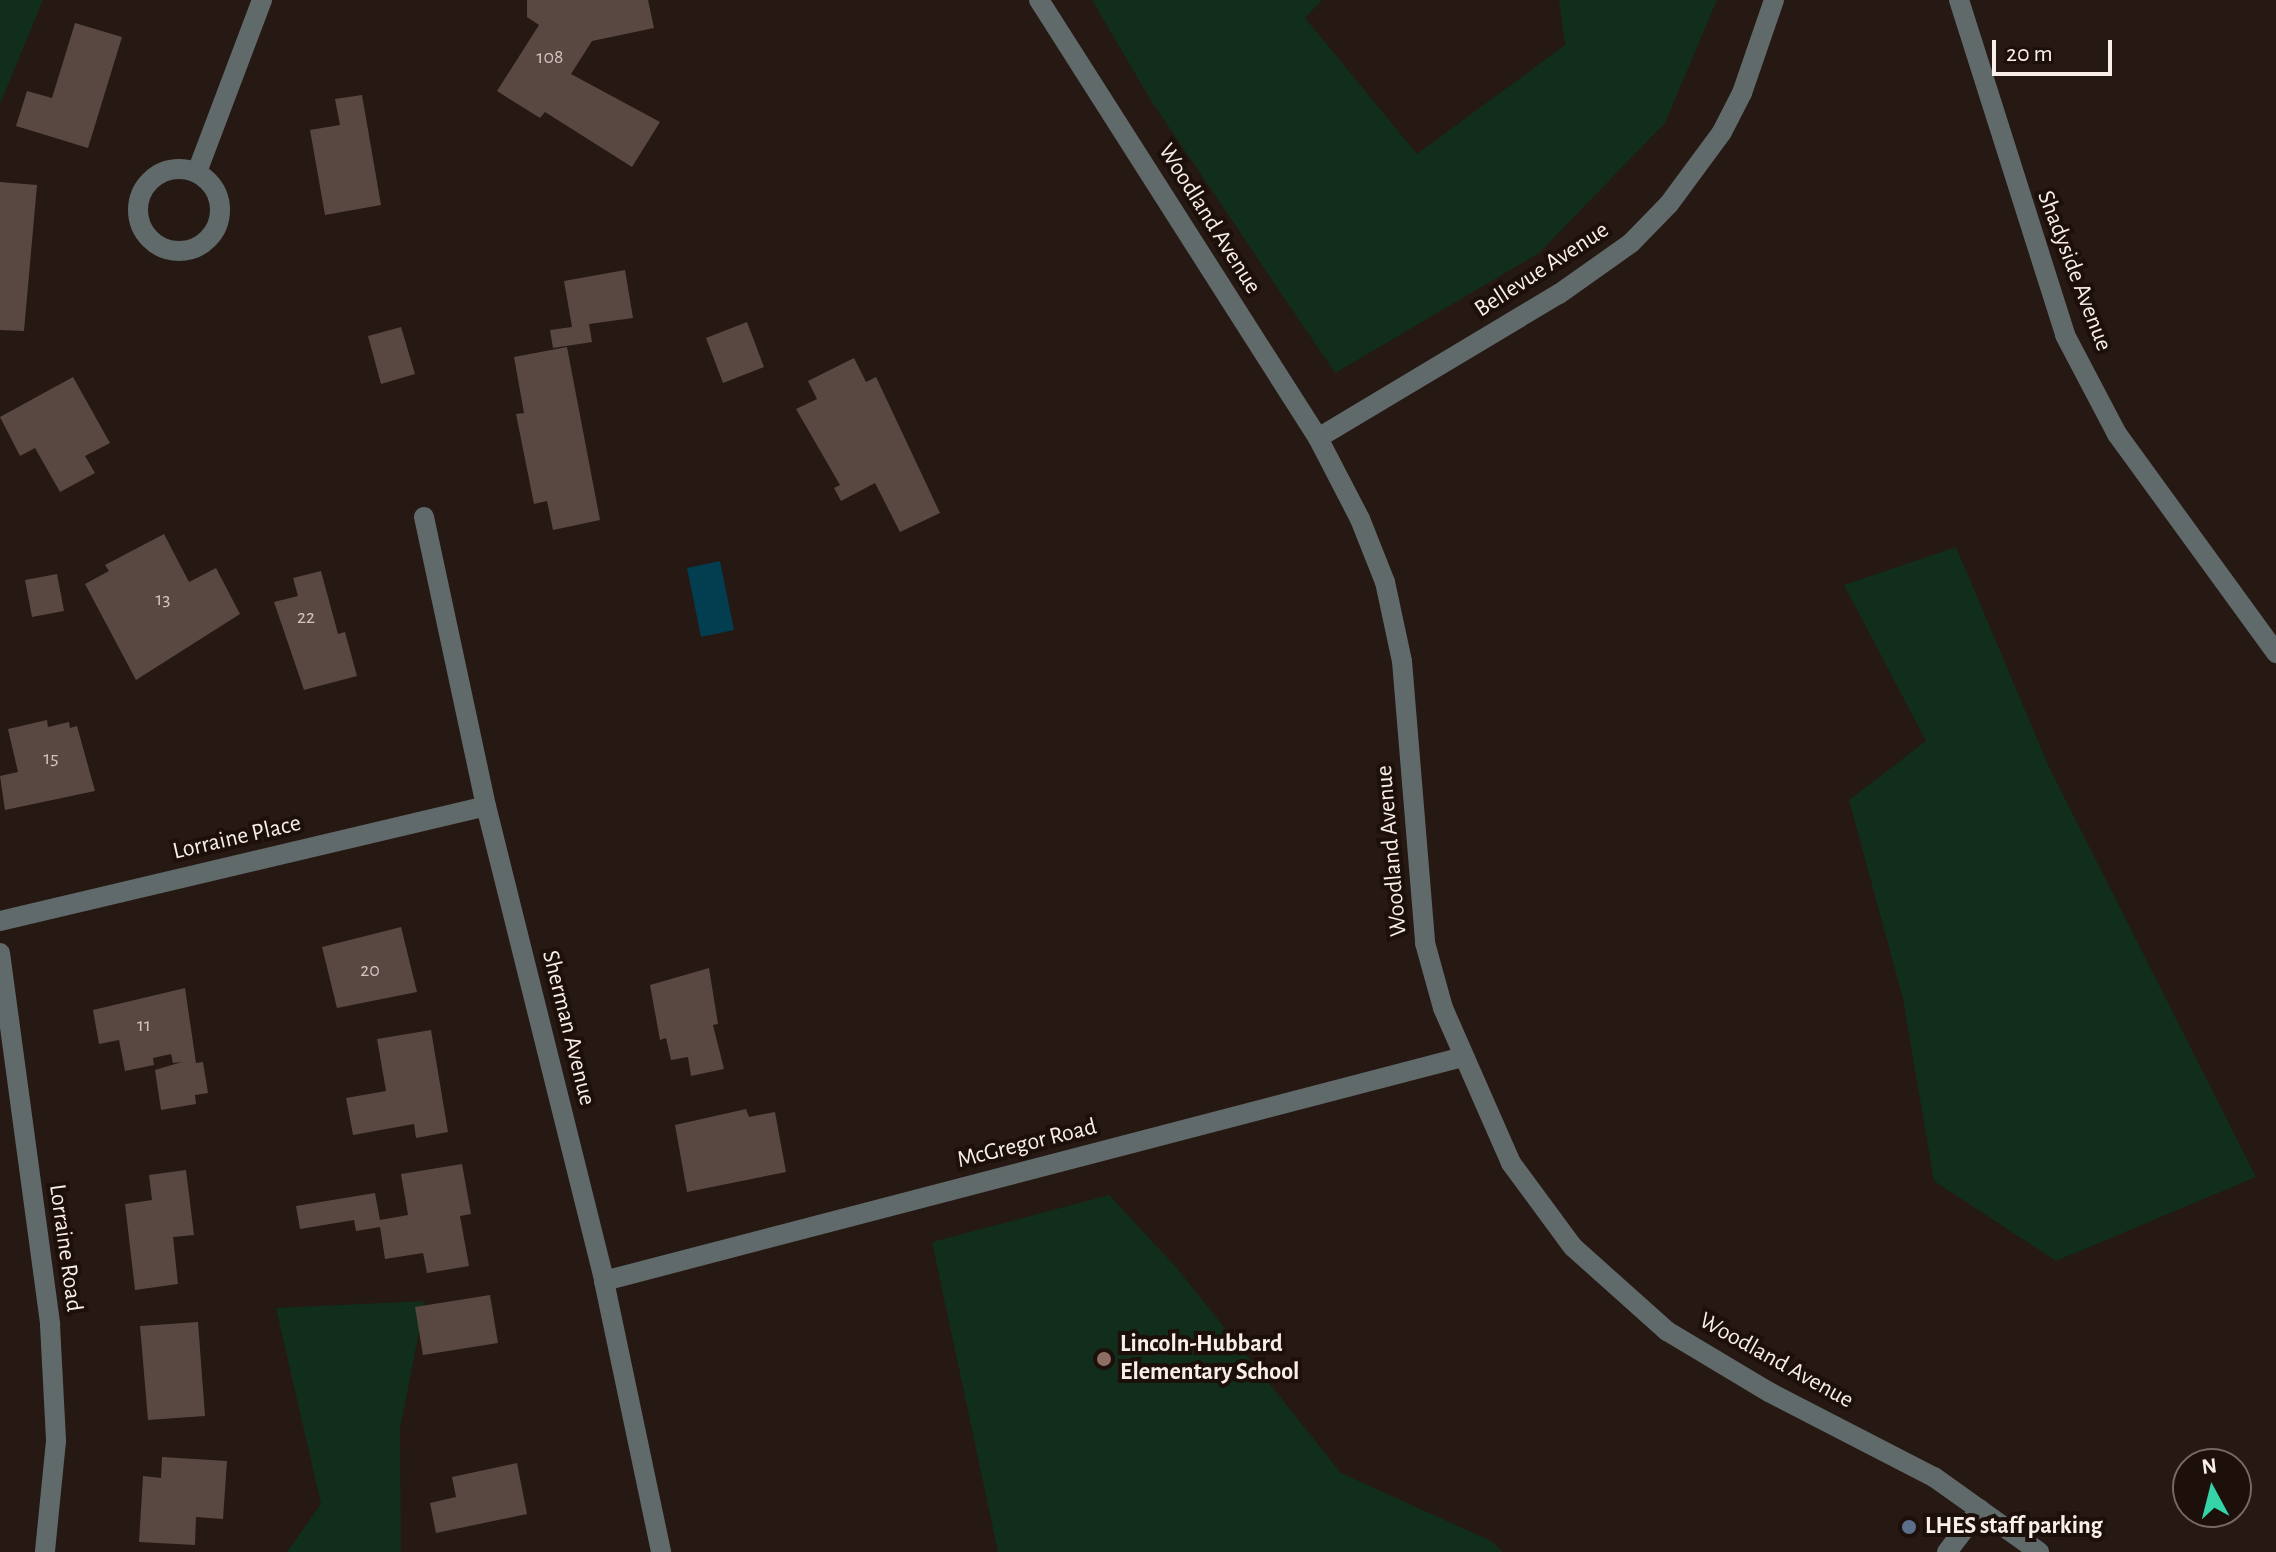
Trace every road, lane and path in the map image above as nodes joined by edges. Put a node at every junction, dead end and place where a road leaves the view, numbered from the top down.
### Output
1 (262, 0) edge
2 (1039, 0) edge
3 (1774, 0) edge
4 (1959, 0) edge
5 (197, 172) junction
6 (1318, 438) junction
7 (424, 517) dead end
8 (2276, 653) edge
9 (486, 806) junction
10 (0, 921) edge
11 (0, 953) edge
12 (1463, 1057) junction
13 (604, 1281) junction
14 (1980, 1509) junction
15 (45, 1552) edge
16 (661, 1552) edge
17 (1947, 1552) edge
18 (2039, 1552) edge

1 - 5 street
2 - 6 street, Woodland Avenue
3 - 6 street, Bellevue Avenue
4 - 8 street, Shadyside Avenue
5 - 5 street
6 - 12 street, Woodland Avenue
7 - 9 street, Sherman Avenue
9 - 10 street, Lorraine Place
9 - 13 street, Sherman Avenue
11 - 15 street, Lorraine Road
12 - 13 street, McGregor Road
12 - 14 street, Woodland Avenue
13 - 16 street, Sherman Avenue
14 - 17 street
14 - 18 street, Woodland Avenue

